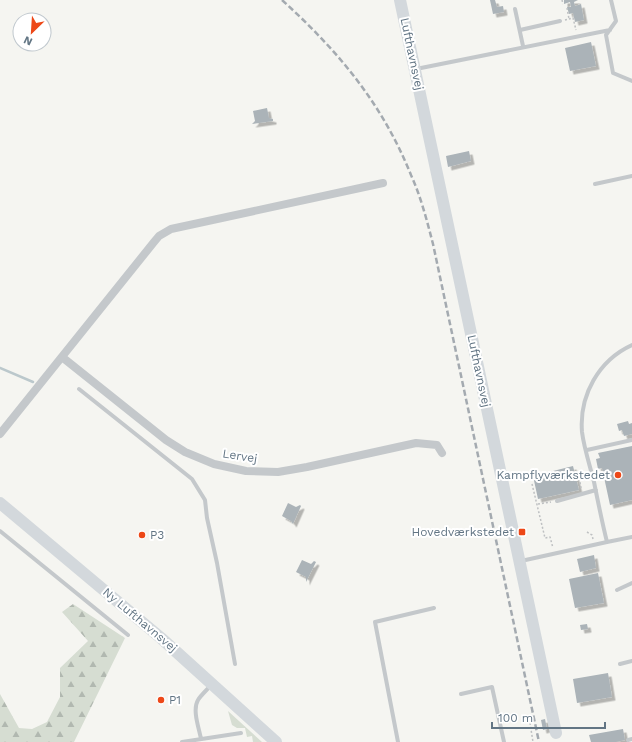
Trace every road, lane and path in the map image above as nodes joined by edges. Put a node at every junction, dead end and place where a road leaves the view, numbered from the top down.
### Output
1 (400, 0) edge
2 (562, 0) edge
3 (611, 0) edge
4 (563, 4) dead end
5 (567, 8) dead end
6 (515, 9) dead end
7 (569, 19) junction
8 (560, 21) joint
9 (520, 30) junction
10 (576, 30) dead end
11 (610, 30) junction
12 (523, 46) junction
13 (415, 69) junction
14 (632, 81) edge
15 (632, 176) edge
16 (384, 183) dead end
17 (595, 184) dead end
18 (632, 344) edge
19 (62, 357) junction
20 (79, 389) dead end
21 (0, 434) edge
22 (632, 440) edge
23 (587, 450) junction
24 (442, 453) dead end
25 (532, 484) dead end
26 (596, 490) junction
27 (557, 500) joint
28 (0, 503) edge
29 (538, 504) junction
30 (0, 531) edge
31 (587, 532) dead end
32 (632, 537) edge
33 (607, 542) junction
34 (595, 545) junction
35 (554, 554) junction
36 (520, 561) junction
37 (632, 583) edge
38 (617, 590) dead end
39 (434, 608) dead end
40 (128, 635) dead end
41 (632, 661) edge
42 (235, 664) dead end
43 (620, 664) dead end
44 (213, 684) junction
45 (462, 694) dead end
46 (530, 723) dead end
47 (241, 733) dead end
48 (556, 736) dead end
49 (201, 739) junction
50 (182, 742) edge
51 (276, 742) edge
52 (398, 742) edge
53 (504, 742) edge
54 (534, 742) edge

1 - 13 street, Lufthavnsvej
2 - 4 path
3 - 11 lane
5 - 7 path
6 - 9 lane
7 - 8 path
7 - 10 path
8 - 9 lane
9 - 12 lane
11 - 12 lane
11 - 14 lane
12 - 13 lane
13 - 36 street, Lufthavnsvej
15 - 17 lane
16 - 19 street
18 - 23 lane
19 - 21 street
19 - 24 street, Lervej
20 - 42 lane
22 - 23 lane
23 - 26 lane
25 - 29 path
26 - 27 lane
26 - 33 lane
27 - 29 path
28 - 44 street, Ny Lufthavnsvej
29 - 35 path
30 - 40 lane
31 - 34 path
32 - 33 lane
33 - 34 lane
34 - 35 lane
35 - 36 lane
36 - 48 street, Lufthavnsvej
37 - 38 lane
39 - 52 lane
41 - 43 lane
44 - 49 lane
44 - 51 street, Ny Lufthavnsvej
45 - 53 lane
46 - 54 path
47 - 49 lane
49 - 50 lane

